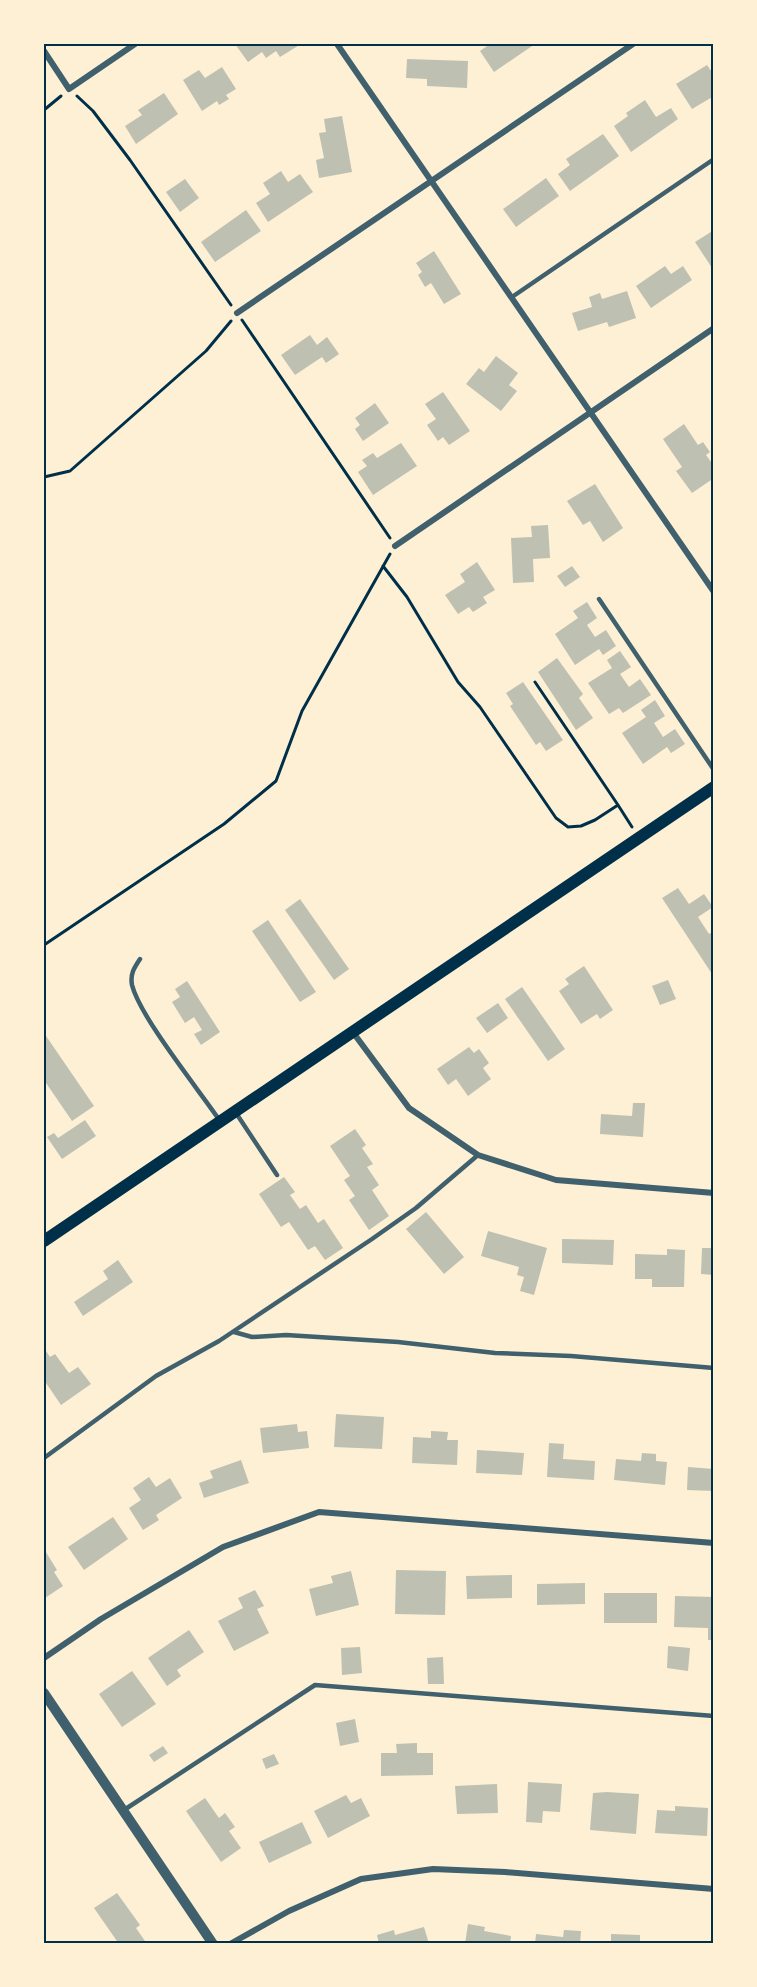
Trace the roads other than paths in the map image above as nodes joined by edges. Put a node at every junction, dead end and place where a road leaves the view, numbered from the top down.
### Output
1 (135, 44) edge
2 (337, 44) edge
3 (633, 44) edge
4 (44, 51) edge
5 (714, 159) edge
6 (432, 181) junction
7 (512, 297) junction
8 (237, 314) road end
9 (714, 328) edge
10 (591, 411) junction
11 (395, 546) road end
12 (714, 592) edge
13 (599, 599) dead end
14 (714, 770) edge
15 (714, 787) edge
16 (140, 959) dead end
17 (352, 1031) junction
18 (234, 1111) junction
19 (220, 1121) junction
20 (478, 1155) junction
21 (277, 1175) dead end
22 (714, 1193) edge
23 (44, 1241) edge
24 (234, 1332) junction
25 (714, 1368) edge
26 (44, 1458) edge
27 (714, 1543) edge
28 (44, 1658) edge
29 (44, 1693) edge
30 (714, 1716) edge
31 (123, 1811) junction
32 (714, 1889) edge
33 (213, 1944) edge
34 (230, 1944) edge

1 - 4 street
2 - 6 street
3 - 6 street
5 - 7 lane
6 - 7 street
6 - 8 street
7 - 10 street
9 - 10 street
10 - 11 street
10 - 12 street
13 - 14 lane
15 - 17 main road
16 - 19 lane
17 - 18 main road
17 - 20 street
18 - 19 main road
18 - 21 lane
19 - 23 main road
20 - 22 street
20 - 24 lane
24 - 25 lane
24 - 26 lane
27 - 28 street
29 - 31 street
30 - 31 lane
31 - 33 street
32 - 34 street

